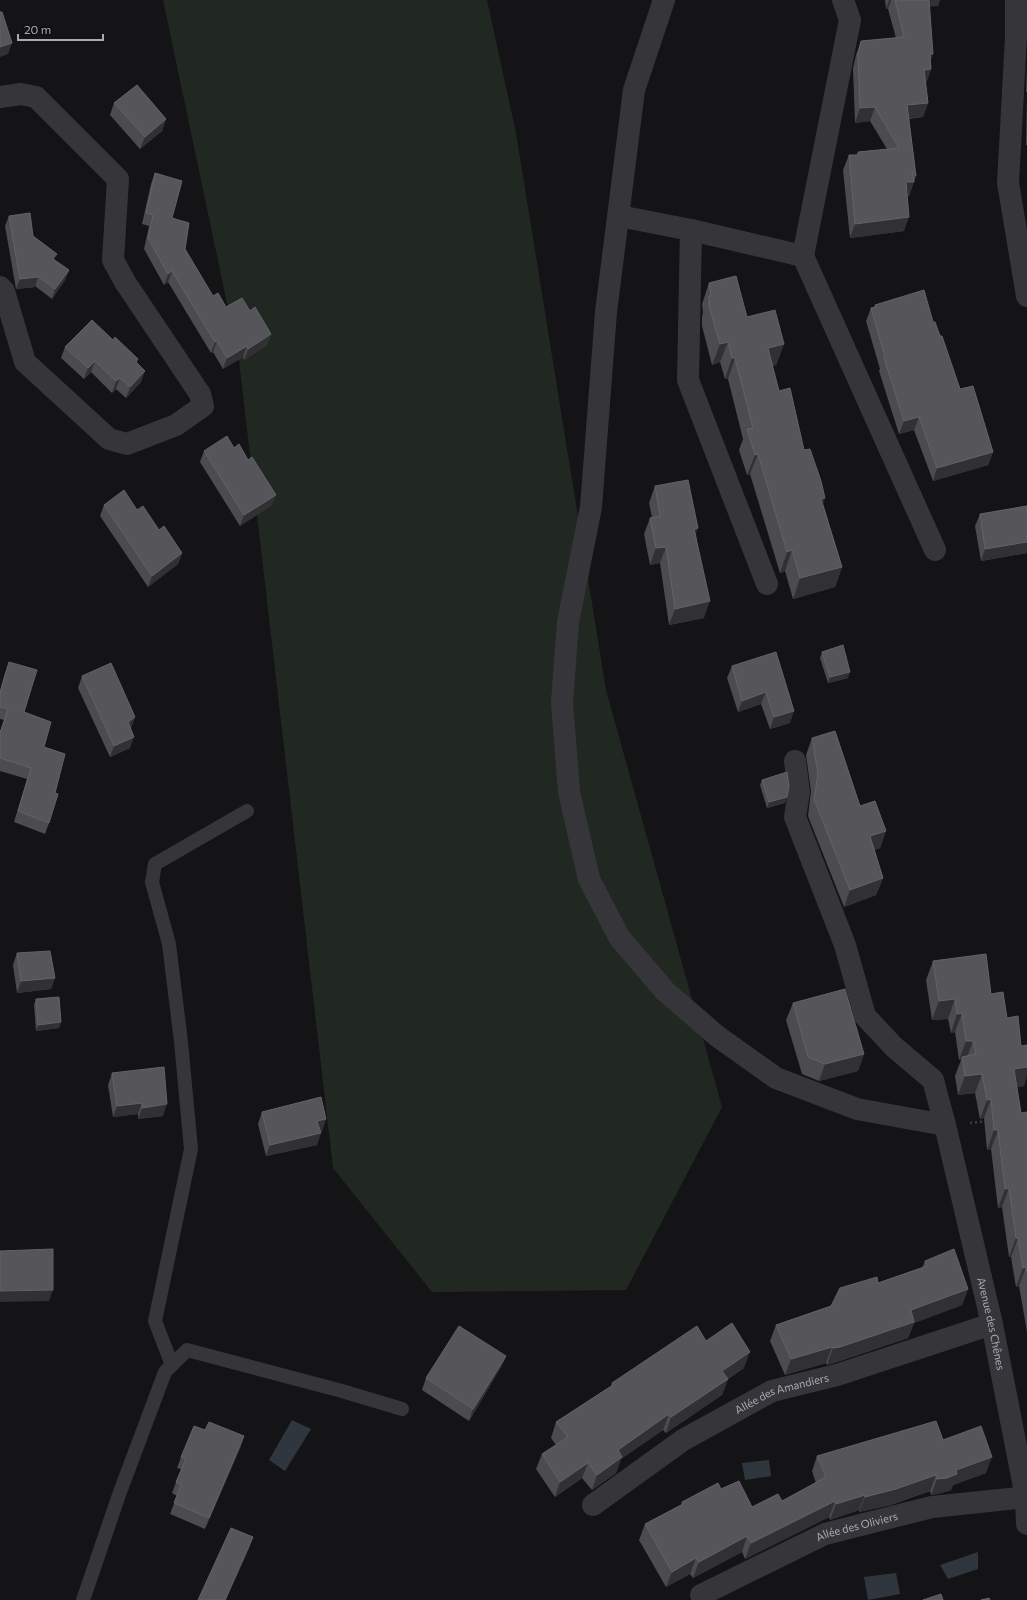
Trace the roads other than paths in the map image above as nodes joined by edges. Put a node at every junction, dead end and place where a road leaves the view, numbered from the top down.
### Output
1 (664, 0) edge
2 (843, 0) edge
3 (1016, 0) edge
4 (0, 97) edge
5 (618, 216) junction
6 (691, 230) junction
7 (803, 256) junction
8 (0, 287) edge
9 (1027, 296) edge
10 (935, 550) dead end
11 (767, 584) dead end
12 (795, 761) dead end
13 (246, 811) dead end
14 (946, 1125) junction
15 (992, 1324) junction
16 (172, 1365) junction
17 (402, 1409) dead end
18 (1027, 1497) edge
19 (593, 1505) dead end
20 (1027, 1524) edge
21 (701, 1595) dead end
22 (83, 1600) edge

1 - 5 street
2 - 7 street
3 - 9 street
4 - 8 street
5 - 6 street
5 - 14 street
6 - 7 street
6 - 11 street
7 - 10 street
12 - 14 street, Avenue des Chênes
13 - 16 lane
14 - 15 street, Avenue des Chênes
15 - 18 street, Avenue des Chênes
15 - 19 street, Allée des Amandiers
16 - 17 lane
16 - 22 lane
18 - 20 street, Avenue des Chênes
18 - 21 street, Allée des Oliviers

